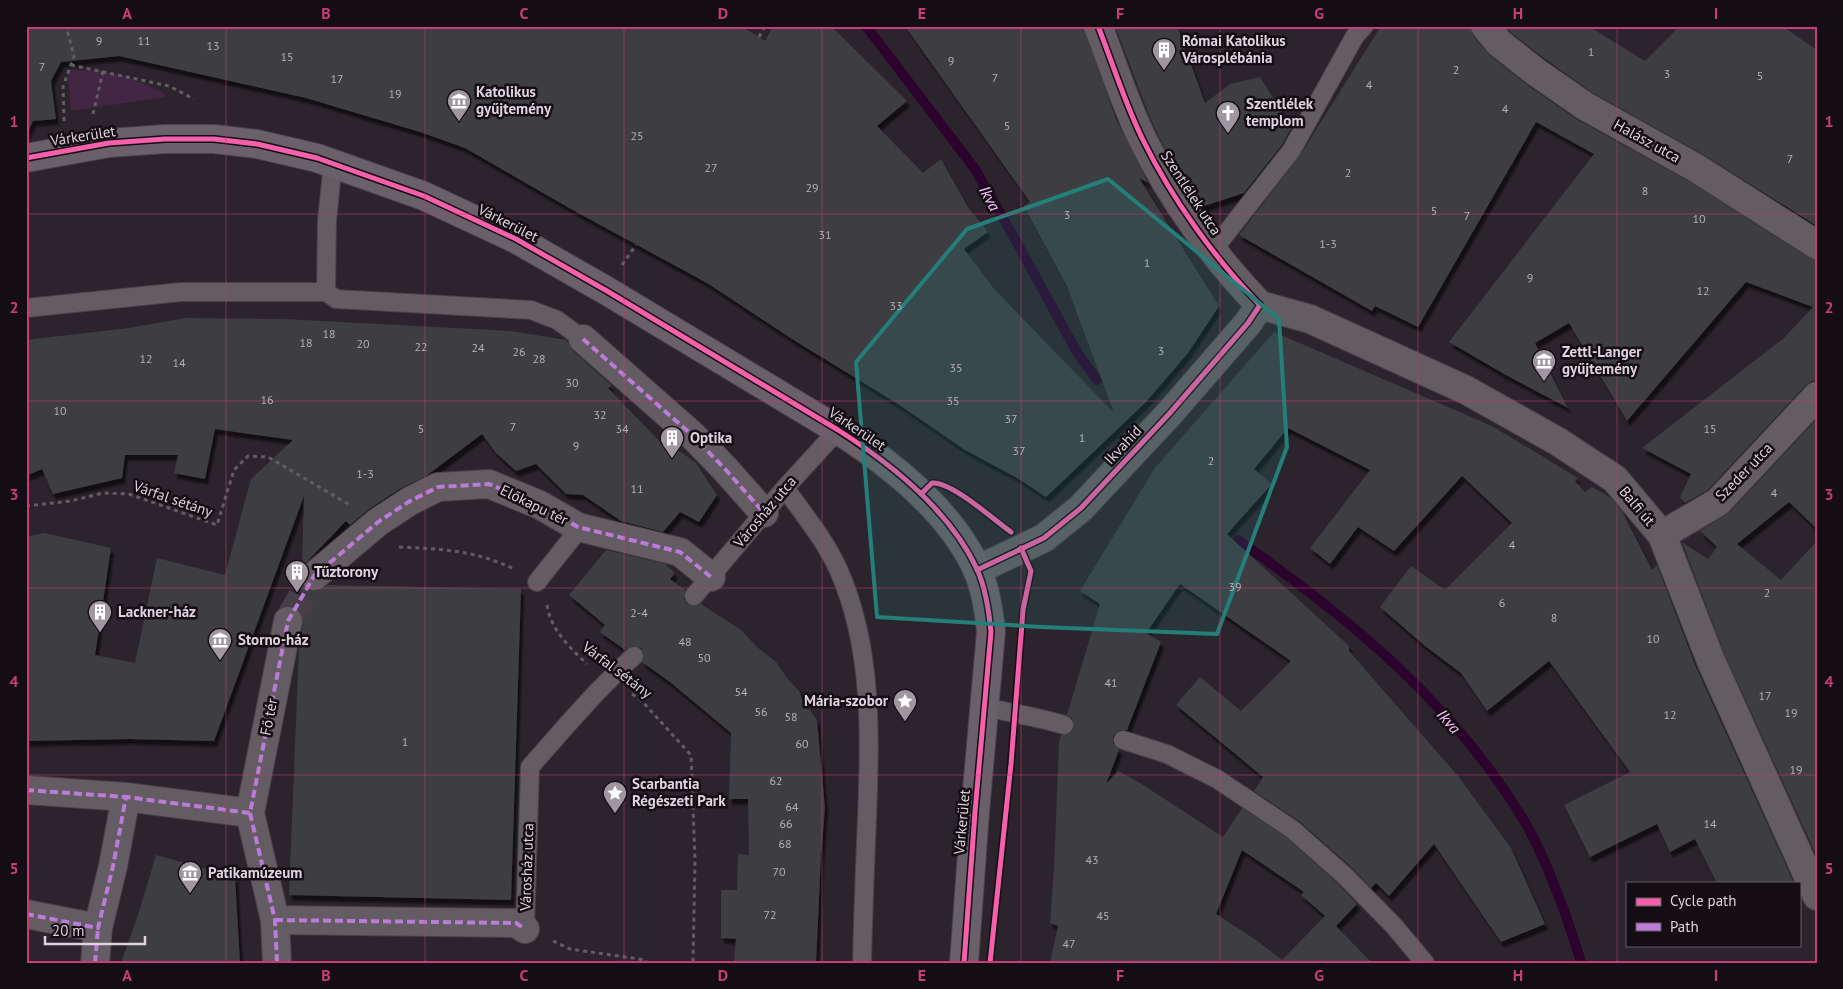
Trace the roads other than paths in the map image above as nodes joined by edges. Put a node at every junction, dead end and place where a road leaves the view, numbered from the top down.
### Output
1 (1098, 26) edge
2 (1364, 26) edge
3 (1485, 26) edge
4 (26, 158) edge
5 (333, 163) junction
6 (1817, 245) edge
7 (1213, 250) junction
8 (326, 292) junction
9 (1260, 305) junction
10 (26, 308) edge
11 (582, 339) joint
12 (1817, 396) edge
13 (838, 430) junction
14 (785, 488) junction
15 (764, 513) junction
16 (578, 527) junction
17 (1662, 535) junction
18 (977, 570) junction
19 (314, 576) tunnel mouth
20 (537, 582) road end
21 (702, 586) joint
22 (288, 621) tunnel mouth
23 (634, 656) dead end
24 (985, 707) junction
25 (1064, 725) dead end
26 (1123, 740) dead end
27 (26, 790) edge
28 (126, 797) junction
29 (250, 813) junction
30 (1817, 896) edge
31 (26, 914) edge
32 (275, 920) junction
33 (98, 928) junction
34 (525, 929) joint
35 (95, 963) edge
36 (277, 963) edge
37 (862, 963) edge
38 (964, 963) edge
39 (1425, 963) edge

1 - 7 street, Szentlélek utca
2 - 7 lane
3 - 6 street, Halász utca
4 - 5 street, Várkerület
5 - 8 lane
5 - 13 street, Várkerület
7 - 9 street, Szentlélek utca
8 - 10 lane
8 - 11 lane
9 - 17 street, Balfi út
9 - 18 street, Ikvahíd
11 - 15 street
12 - 17 street, Szeder utca
13 - 14 lane, Városház utca
13 - 18 street, Várkerület
14 - 15 lane, Városház utca
14 - 37 lane
15 - 21 lane, Városház utca
16 - 19 street, Előkapu tér
16 - 20 lane
16 - 21 street, Előkapu tér
17 - 30 street, Balfi út
18 - 24 street, Várkerület
22 - 29 street, Fő tér
23 - 34 lane, Városház utca, bridge
24 - 25 lane
24 - 38 street, Várkerület
26 - 39 lane
27 - 28 street
28 - 29 street
28 - 33 street
29 - 32 street, Fő tér
31 - 33 street
32 - 34 street, Városház utca
32 - 36 street, Fő tér
33 - 35 street

